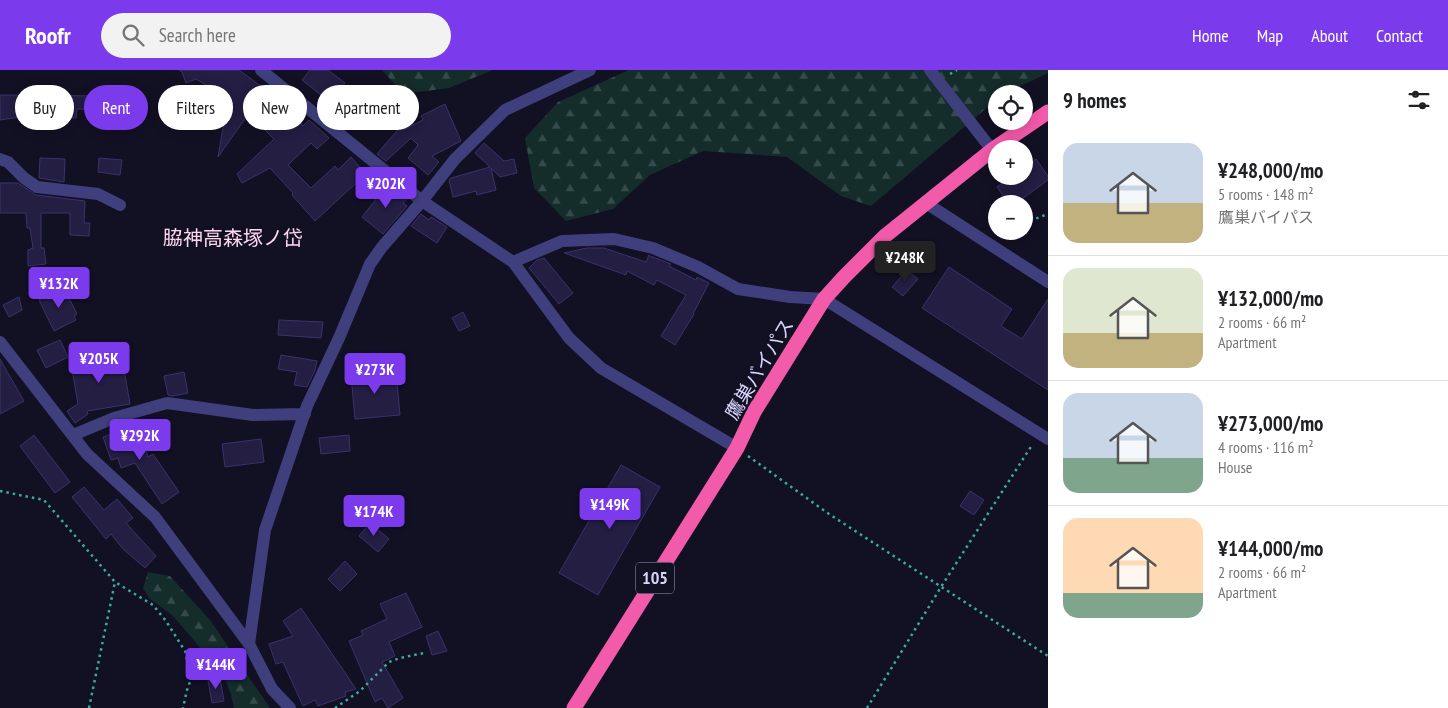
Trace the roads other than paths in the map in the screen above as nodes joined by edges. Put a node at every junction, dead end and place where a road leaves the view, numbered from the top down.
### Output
1 (261, 70) edge
2 (590, 70) edge
3 (930, 70) edge
4 (1048, 112) edge
5 (1007, 140) edge
6 (988, 145) edge
7 (988, 153) edge
8 (0, 159) edge
9 (422, 201) junction
10 (926, 203) junction
11 (120, 205) dead end
12 (513, 262) junction
13 (1048, 282) edge
14 (824, 299) junction
15 (0, 342) edge
16 (304, 414) junction
17 (73, 436) junction
18 (1044, 436) edge
19 (737, 448) junction
20 (249, 644) junction
21 (290, 708) edge
22 (574, 708) edge

1 - 9 street
2 - 9 street
3 - 6 street
4 - 5 highway, 鷹巣バイパス / 105
7 - 10 highway, 鷹巣バイパス / 105
8 - 11 street
9 - 12 street
9 - 16 street
10 - 13 street
10 - 14 highway, 鷹巣バイパス / 105
12 - 14 street
12 - 19 street
14 - 18 street
14 - 19 highway, 鷹巣バイパス / 105
15 - 17 street
16 - 17 street
16 - 20 street
17 - 20 street
19 - 22 highway, 鷹巣バイパス / 105
20 - 21 street

